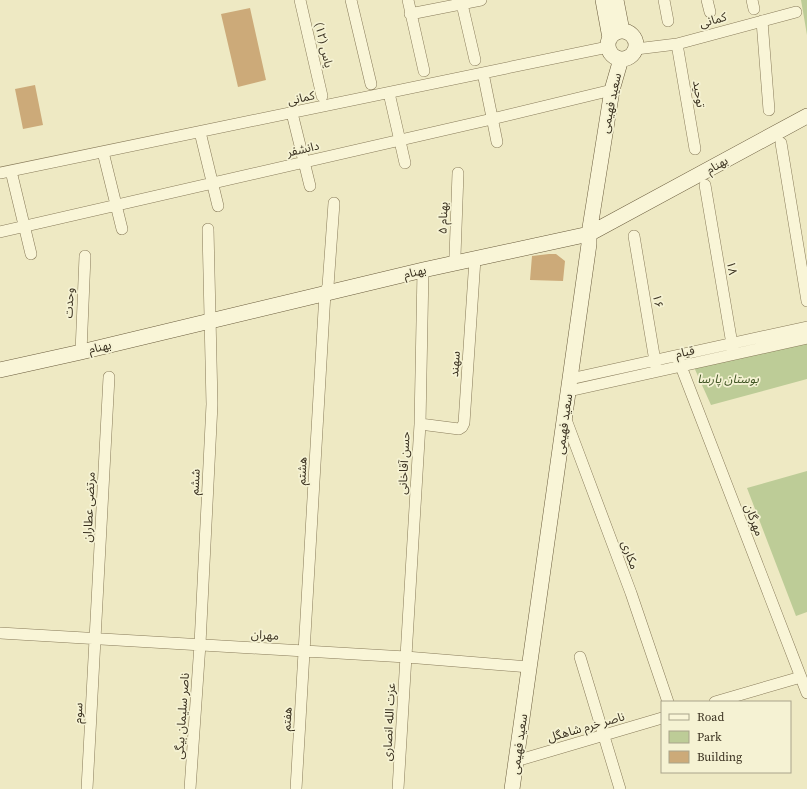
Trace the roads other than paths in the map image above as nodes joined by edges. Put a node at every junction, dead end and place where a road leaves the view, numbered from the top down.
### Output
1 (300, 0) edge
2 (351, 0) edge
3 (408, 0) edge
4 (481, 0) edge
5 (603, 0) edge
6 (616, 0) edge
7 (664, 0) edge
8 (707, 0) edge
9 (462, 4) junction
10 (710, 12) dead end
11 (796, 12) dead end
12 (410, 14) junction
13 (668, 21) dead end
14 (762, 21) junction
15 (613, 39) junction
16 (677, 44) junction
17 (636, 49) junction
18 (621, 59) junction
19 (475, 60) dead end
20 (424, 71) dead end
21 (483, 73) junction
22 (371, 84) dead end
23 (612, 90) junction
24 (389, 93) junction
25 (322, 96) dead end
26 (769, 110) dead end
27 (292, 113) junction
28 (807, 116) edge
29 (492, 119) junction
30 (200, 132) junction
31 (400, 140) junction
32 (497, 142) dead end
33 (781, 144) dead end
34 (695, 148) dead end
35 (103, 152) junction
36 (304, 162) junction
37 (405, 163) dead end
38 (11, 171) junction
39 (0, 173) edge
40 (458, 173) dead end
41 (213, 183) junction
42 (705, 185) dead end
43 (310, 186) dead end
44 (334, 202) dead end
45 (116, 205) junction
46 (218, 206) dead end
47 (24, 226) junction
48 (122, 229) dead end
49 (208, 229) dead end
50 (0, 232) edge
51 (589, 234) junction
52 (634, 236) dead end
53 (31, 254) dead end
54 (84, 256) dead end
55 (476, 259) junction
56 (456, 263) junction
57 (423, 270) junction
58 (327, 290) junction
59 (807, 302) edge
60 (210, 321) junction
61 (807, 327) edge
62 (807, 338) edge
63 (732, 349) junction
64 (81, 352) junction
65 (679, 361) junction
66 (656, 366) junction
67 (0, 370) edge
68 (109, 377) dead end
69 (569, 385) junction
70 (565, 417) junction
71 (420, 424) junction
72 (0, 633) edge
73 (96, 639) junction
74 (200, 644) junction
75 (305, 651) junction
76 (406, 657) junction
77 (580, 657) dead end
78 (529, 667) junction
79 (801, 676) junction
80 (807, 693) edge
81 (668, 701) edge
82 (718, 701) edge
83 (661, 718) edge
84 (604, 735) junction
85 (516, 761) junction
86 (87, 789) edge
87 (190, 789) edge
88 (296, 789) edge
89 (398, 789) edge
90 (512, 789) edge
91 (620, 789) edge

1 - 25 street, یاس (۱۲)
2 - 22 street
3 - 12 street
4 - 9 street
5 - 15 main road
6 - 15 main road
7 - 13 street
8 - 10 street
9 - 12 street
9 - 19 street
11 - 14 street, کمانی
12 - 20 street
14 - 16 street, کمانی
14 - 26 street
15 - 17 main road
15 - 18 main road
15 - 21 street, کمانی
16 - 17 street, کمانی
16 - 34 street, توحید
17 - 18 main road
18 - 23 main road, سعید فهیمی
21 - 24 street, کمانی
21 - 29 street
23 - 29 street, دانشفر
23 - 51 main road, سعید فهیمی
24 - 27 street, کمانی
24 - 31 street
27 - 30 street, کمانی
27 - 36 street
28 - 51 main road, بهنام
29 - 31 street, دانشفر
29 - 32 street
30 - 35 street, کمانی
30 - 41 street
31 - 36 street, دانشفر
31 - 37 street
33 - 59 street
35 - 38 street, کمانی
35 - 45 street
36 - 41 street, دانشفر
36 - 43 street
38 - 39 street, کمانی
38 - 47 street
40 - 56 street, بهنام ۵
41 - 45 street, دانشفر
41 - 46 street
42 - 63 street, ۱۸
44 - 58 street, هشتم
45 - 47 street, دانشفر
45 - 48 street
47 - 50 street, دانشفر
47 - 53 street
49 - 60 street, ششم
51 - 55 main road, بهنام
51 - 69 main road, سعید فهیمی
52 - 66 street, ۱۶
54 - 64 street, وحدت
55 - 56 main road, بهنام
55 - 71 street, سهند
56 - 57 main road, بهنام
57 - 58 main road, بهنام
57 - 71 street, حسن آقاخانی
58 - 60 main road, بهنام
58 - 75 street, هشتم
60 - 64 main road, بهنام
60 - 74 street, ششم
61 - 63 street, قیام
62 - 63 street, قیام
63 - 65 street, قیام
64 - 67 main road, بهنام
65 - 66 street, قیام
65 - 79 street, مهرگان
66 - 69 street, قیام
68 - 73 street, مرتضی عطاران
69 - 70 main road, سعید فهیمی
70 - 78 main road, سعید فهیمی
70 - 81 street, مکاری
71 - 76 street, حسن آقاخانی
72 - 73 street, مهران
73 - 74 street, مهران
73 - 86 street, سوم
74 - 75 street, مهران
74 - 87 street, ناصر سلیمان بیگی
75 - 76 street, مهران
75 - 88 street, هفتم
76 - 78 street, مهران
76 - 89 street, عزت الله انصاری
77 - 84 street
78 - 85 main road, سعید فهیمی
79 - 80 street, مهرگان
79 - 82 street
83 - 84 street, ناصر خرم شاهگل
84 - 85 street, ناصر خرم شاهگل
84 - 91 street
85 - 90 main road, سعید فهیمی

